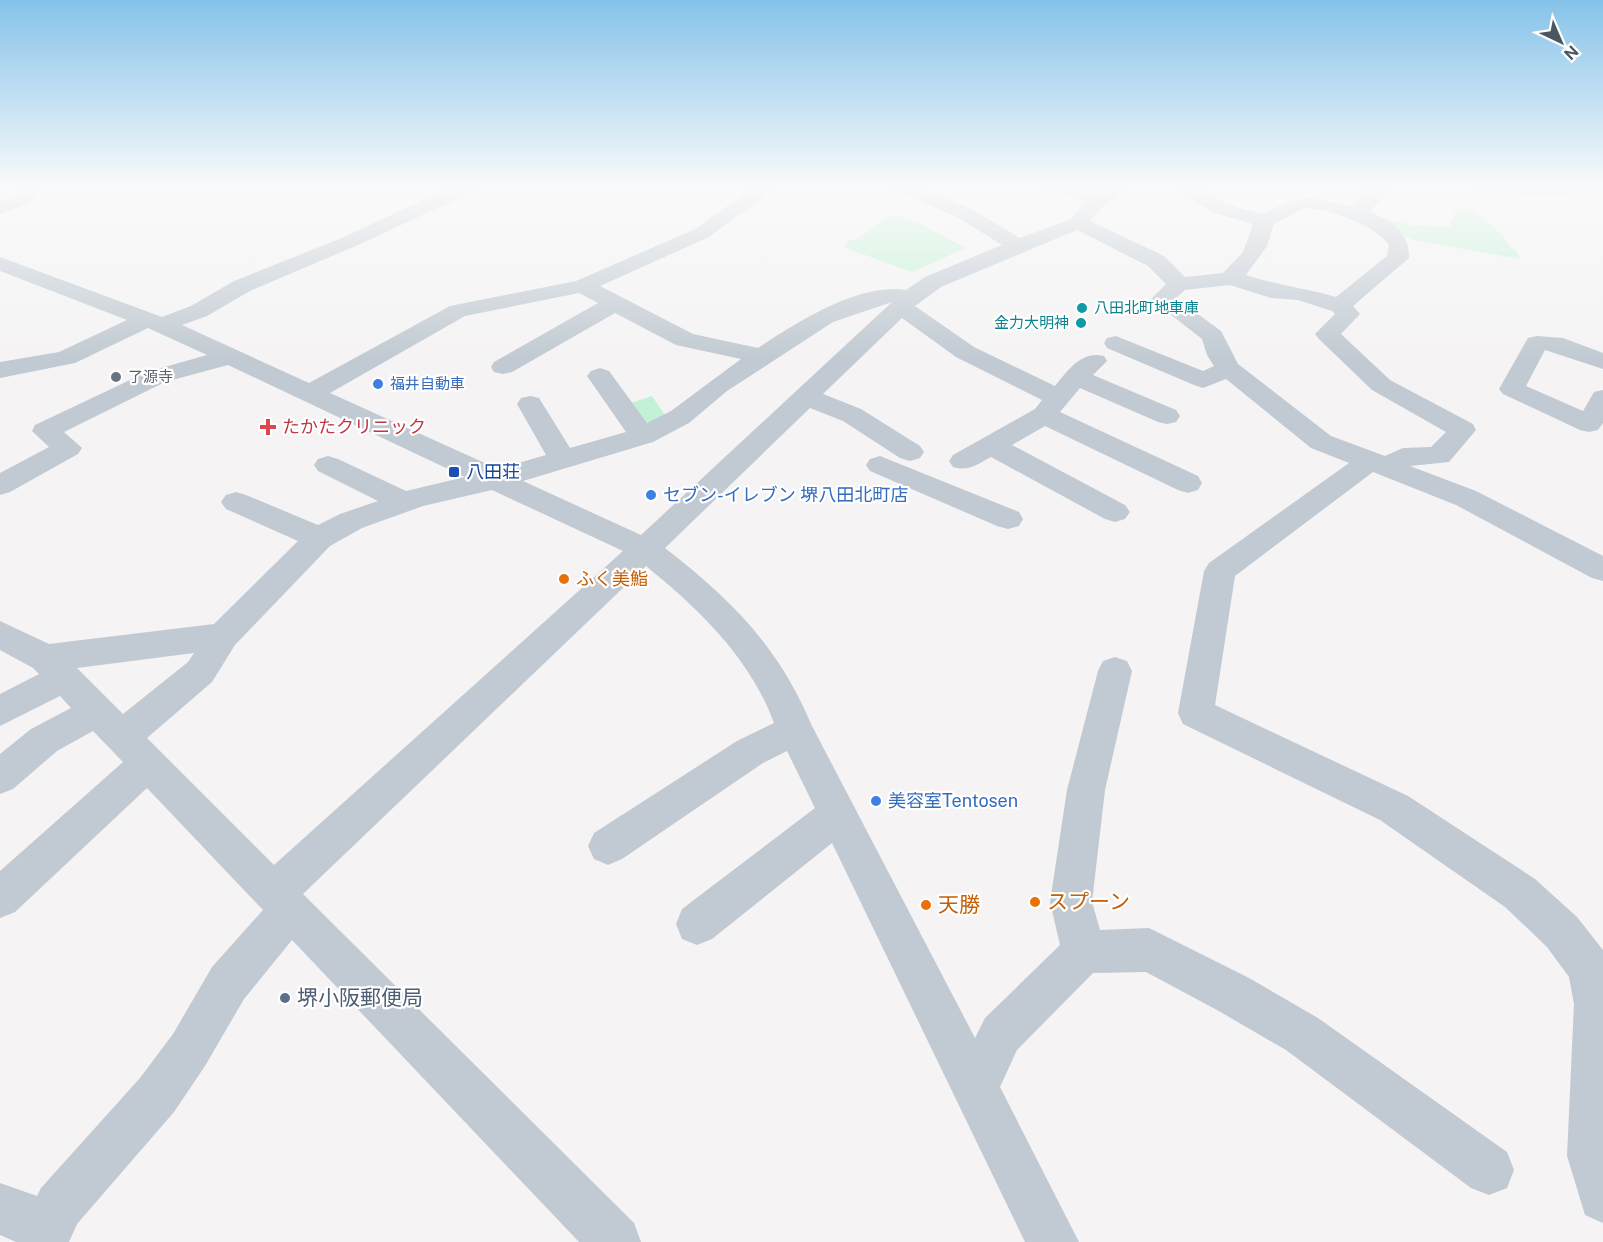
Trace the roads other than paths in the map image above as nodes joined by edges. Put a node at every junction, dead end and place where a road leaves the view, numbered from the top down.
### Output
1 (349, 243) edge
2 (679, 243) edge
3 (1013, 243) edge
4 (1026, 243) edge
5 (1119, 243) edge
6 (1259, 243) edge
7 (1400, 243) edge
8 (1018, 246) junction
9 (0, 263) edge
10 (1231, 278) junction
11 (1179, 284) junction
12 (582, 286) junction
13 (905, 303) junction
14 (614, 304) junction
15 (1340, 306) junction
16 (155, 322) junction
17 (1116, 343) dead end
18 (229, 357) junction
19 (764, 357) junction
20 (1603, 362) edge
21 (503, 367) dead end
22 (1229, 369) junction
23 (0, 370) edge
24 (600, 376) dead end
25 (309, 394) junction
26 (804, 396) junction
27 (1603, 398) edge
28 (530, 404) dead end
29 (1052, 407) junction
30 (1167, 416) dead end
31 (643, 436) junction
32 (991, 445) junction
33 (563, 461) junction
34 (963, 461) dead end
35 (1379, 464) junction
36 (328, 465) dead end
37 (495, 480) junction
38 (1188, 483) dead end
39 (0, 485) edge
40 (236, 502) dead end
41 (405, 502) junction
42 (1115, 512) dead end
43 (1008, 519) dead end
44 (319, 538) junction
45 (645, 549) junction
46 (1603, 570) edge
47 (0, 634) edge
48 (223, 636) junction
49 (55, 668) junction
50 (1115, 671) dead end
51 (0, 711) edge
52 (795, 730) junction
53 (122, 737) junction
54 (0, 777) edge
55 (838, 814) junction
56 (608, 846) dead end
57 (0, 898) edge
58 (282, 901) junction
59 (697, 924) dead end
60 (1084, 952) junction
61 (976, 1087) junction
62 (1489, 1170) dead end
63 (1603, 1197) edge
64 (0, 1209) edge
65 (46, 1234) edge
66 (615, 1242) edge
67 (1053, 1242) edge

1 - 16 street
2 - 12 street
3 - 8 street
4 - 8 street
5 - 11 street
6 - 10 street
7 - 15 street
8 - 13 street
9 - 16 street
10 - 11 street
10 - 15 street
11 - 22 street
12 - 14 street
12 - 25 street
13 - 19 street
13 - 26 street
13 - 29 street
14 - 19 street
14 - 21 street
15 - 35 street
16 - 18 street
16 - 23 street
17 - 22 street
18 - 25 street
18 - 39 street
19 - 31 street
20 - 27 street
22 - 35 street
24 - 31 street
25 - 37 street
26 - 43 street
26 - 45 street
28 - 33 street
29 - 30 street
29 - 32 street
29 - 38 street
31 - 33 street
32 - 34 street
32 - 42 street
33 - 37 street
35 - 46 street
35 - 63 street
36 - 41 street
37 - 41 street
37 - 45 street
40 - 44 street
41 - 44 street
44 - 48 street
45 - 52 street
45 - 58 street
47 - 49 street
48 - 49 street
48 - 53 street
49 - 51 street
49 - 53 street
50 - 60 street
52 - 55 street
52 - 56 street
53 - 54 street
53 - 57 street
53 - 58 street
55 - 59 street
55 - 61 street
58 - 65 street
58 - 66 street
60 - 61 street
60 - 62 street
61 - 67 street
64 - 65 street

